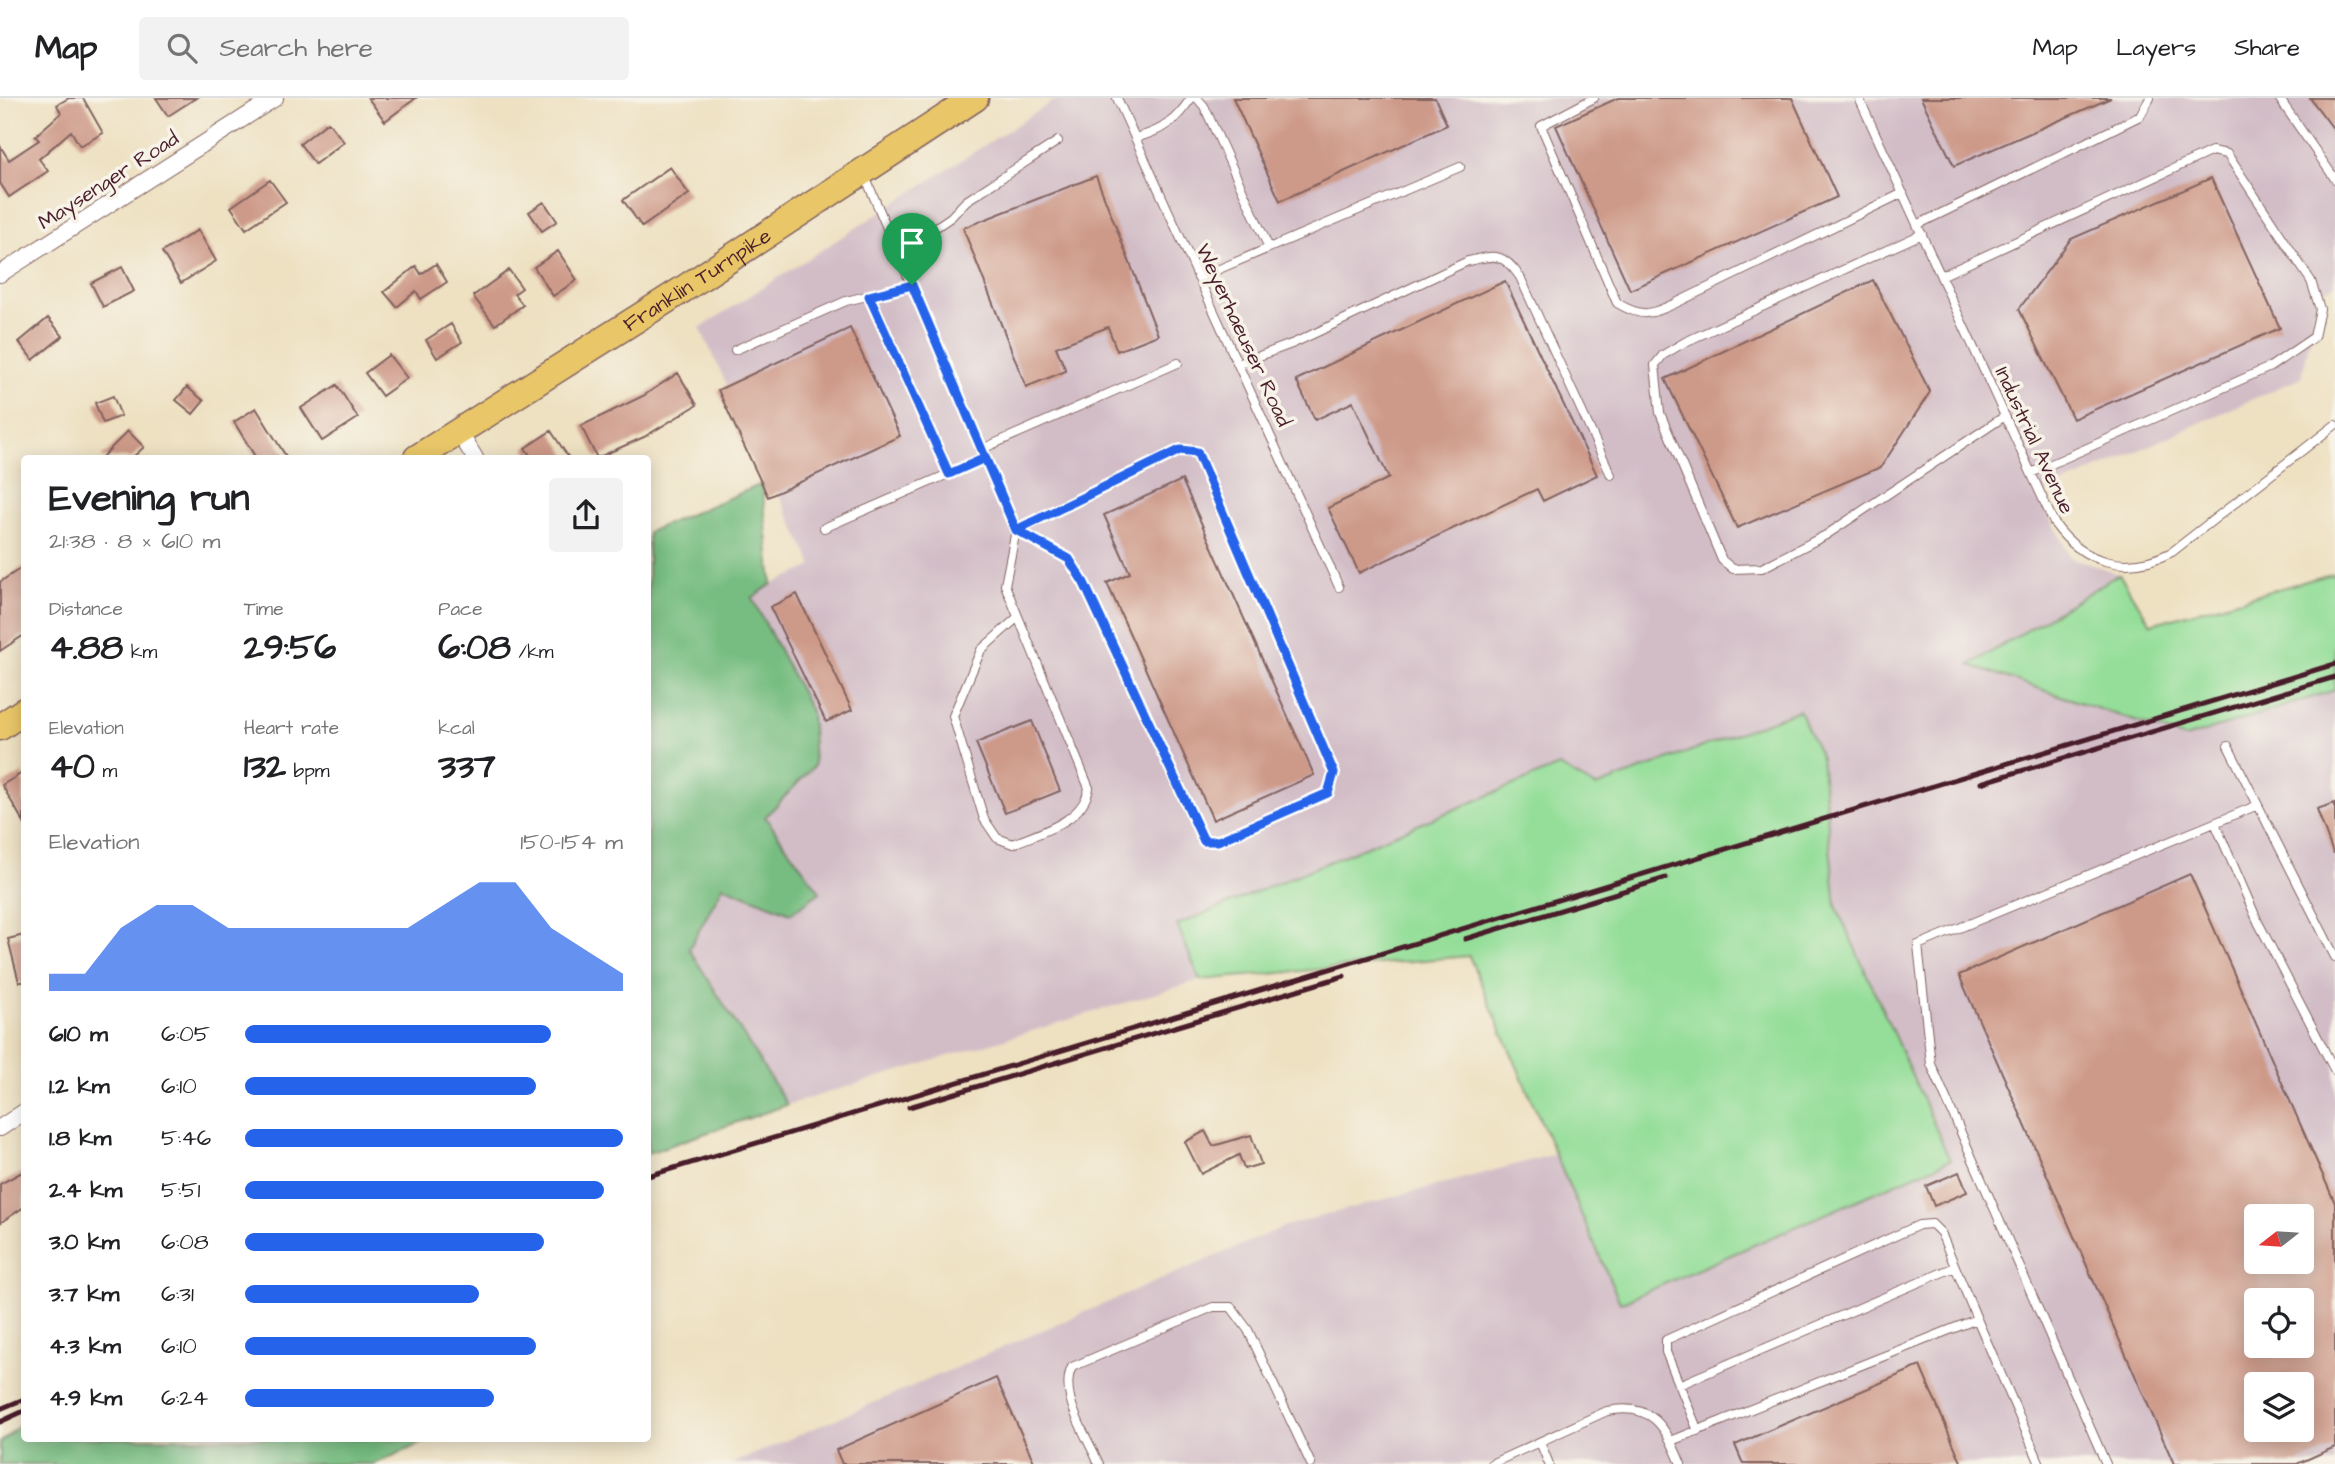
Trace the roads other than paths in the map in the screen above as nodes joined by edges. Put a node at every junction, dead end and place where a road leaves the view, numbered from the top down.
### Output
1 (275, 98) edge
2 (1117, 98) edge
3 (1191, 98) edge
4 (1197, 98) edge
5 (1594, 98) edge
6 (1860, 98) edge
7 (2150, 98) edge
8 (2279, 98) edge
9 (958, 103) edge
10 (1135, 138) junction
11 (1058, 141) dead end
12 (1460, 166) dead end
13 (863, 172) junction
14 (2335, 179) edge
15 (1903, 193) junction
16 (1917, 225) junction
17 (1922, 234) junction
18 (1269, 248) junction
19 (898, 253) junction
20 (0, 274) edge
21 (1941, 276) junction
22 (1198, 278) junction
23 (912, 285) junction
24 (869, 296) junction
25 (735, 350) dead end
26 (1178, 363) dead end
27 (1238, 364) junction
28 (2005, 416) junction
29 (2335, 425) edge
30 (459, 432) junction
31 (984, 454) junction
32 (422, 455) edge
33 (473, 455) edge
34 (2031, 473) junction
35 (949, 474) junction
36 (1611, 475) dead end
37 (824, 528) dead end
38 (1016, 530) junction
39 (1339, 587) dead end
40 (1018, 617) junction
41 (21, 713) edge
42 (0, 727) edge
43 (2228, 746) dead end
44 (2258, 805) junction
45 (2216, 823) junction
46 (2335, 957) edge
47 (2335, 1071) edge
48 (21, 1114) edge
49 (0, 1128) edge
50 (1955, 1267) junction
51 (1977, 1319) junction
52 (1679, 1385) junction
53 (1698, 1431) junction
54 (1671, 1441) junction
55 (1540, 1442) junction
56 (1099, 1464) edge
57 (1311, 1464) edge
58 (1491, 1464) edge
59 (1549, 1464) edge
60 (1681, 1464) edge
61 (2040, 1464) edge
62 (2105, 1464) edge

1 - 20 street, Maysenger Road
2 - 10 lane, Weyerhaeuser Road
3 - 10 lane
4 - 18 lane
5 - 15 lane
6 - 15 lane, Industrial Avenue
7 - 16 lane
8 - 14 lane
9 - 13 main road, Franklin Turnpike
10 - 22 lane, Weyerhaeuser Road
11 - 19 lane
12 - 18 lane
13 - 19 lane
13 - 30 main road, Franklin Turnpike
15 - 16 lane, Industrial Avenue
16 - 17 lane, Industrial Avenue
17 - 21 lane, Industrial Avenue
17 - 28 lane
18 - 22 lane
19 - 23 lane
21 - 28 lane, Industrial Avenue
21 - 34 lane
22 - 27 lane, Weyerhaeuser Road
23 - 24 lane
23 - 31 lane
24 - 25 lane
24 - 35 lane
26 - 31 lane
27 - 36 lane
27 - 39 lane, Weyerhaeuser Road
28 - 34 lane, Industrial Avenue
29 - 34 lane, Industrial Avenue
30 - 32 main road, Franklin Turnpike
30 - 33 street
31 - 35 lane
31 - 38 lane
35 - 37 lane
38 - 38 lane
38 - 40 lane
40 - 40 lane
41 - 42 main road
43 - 44 lane
44 - 45 lane
44 - 46 lane
45 - 47 lane
45 - 62 lane
48 - 49 street
50 - 51 lane
50 - 52 lane
50 - 52 lane
51 - 53 lane
51 - 61 lane
52 - 53 lane
53 - 54 lane
54 - 55 lane
54 - 60 lane
55 - 58 lane
55 - 59 lane
56 - 57 lane

